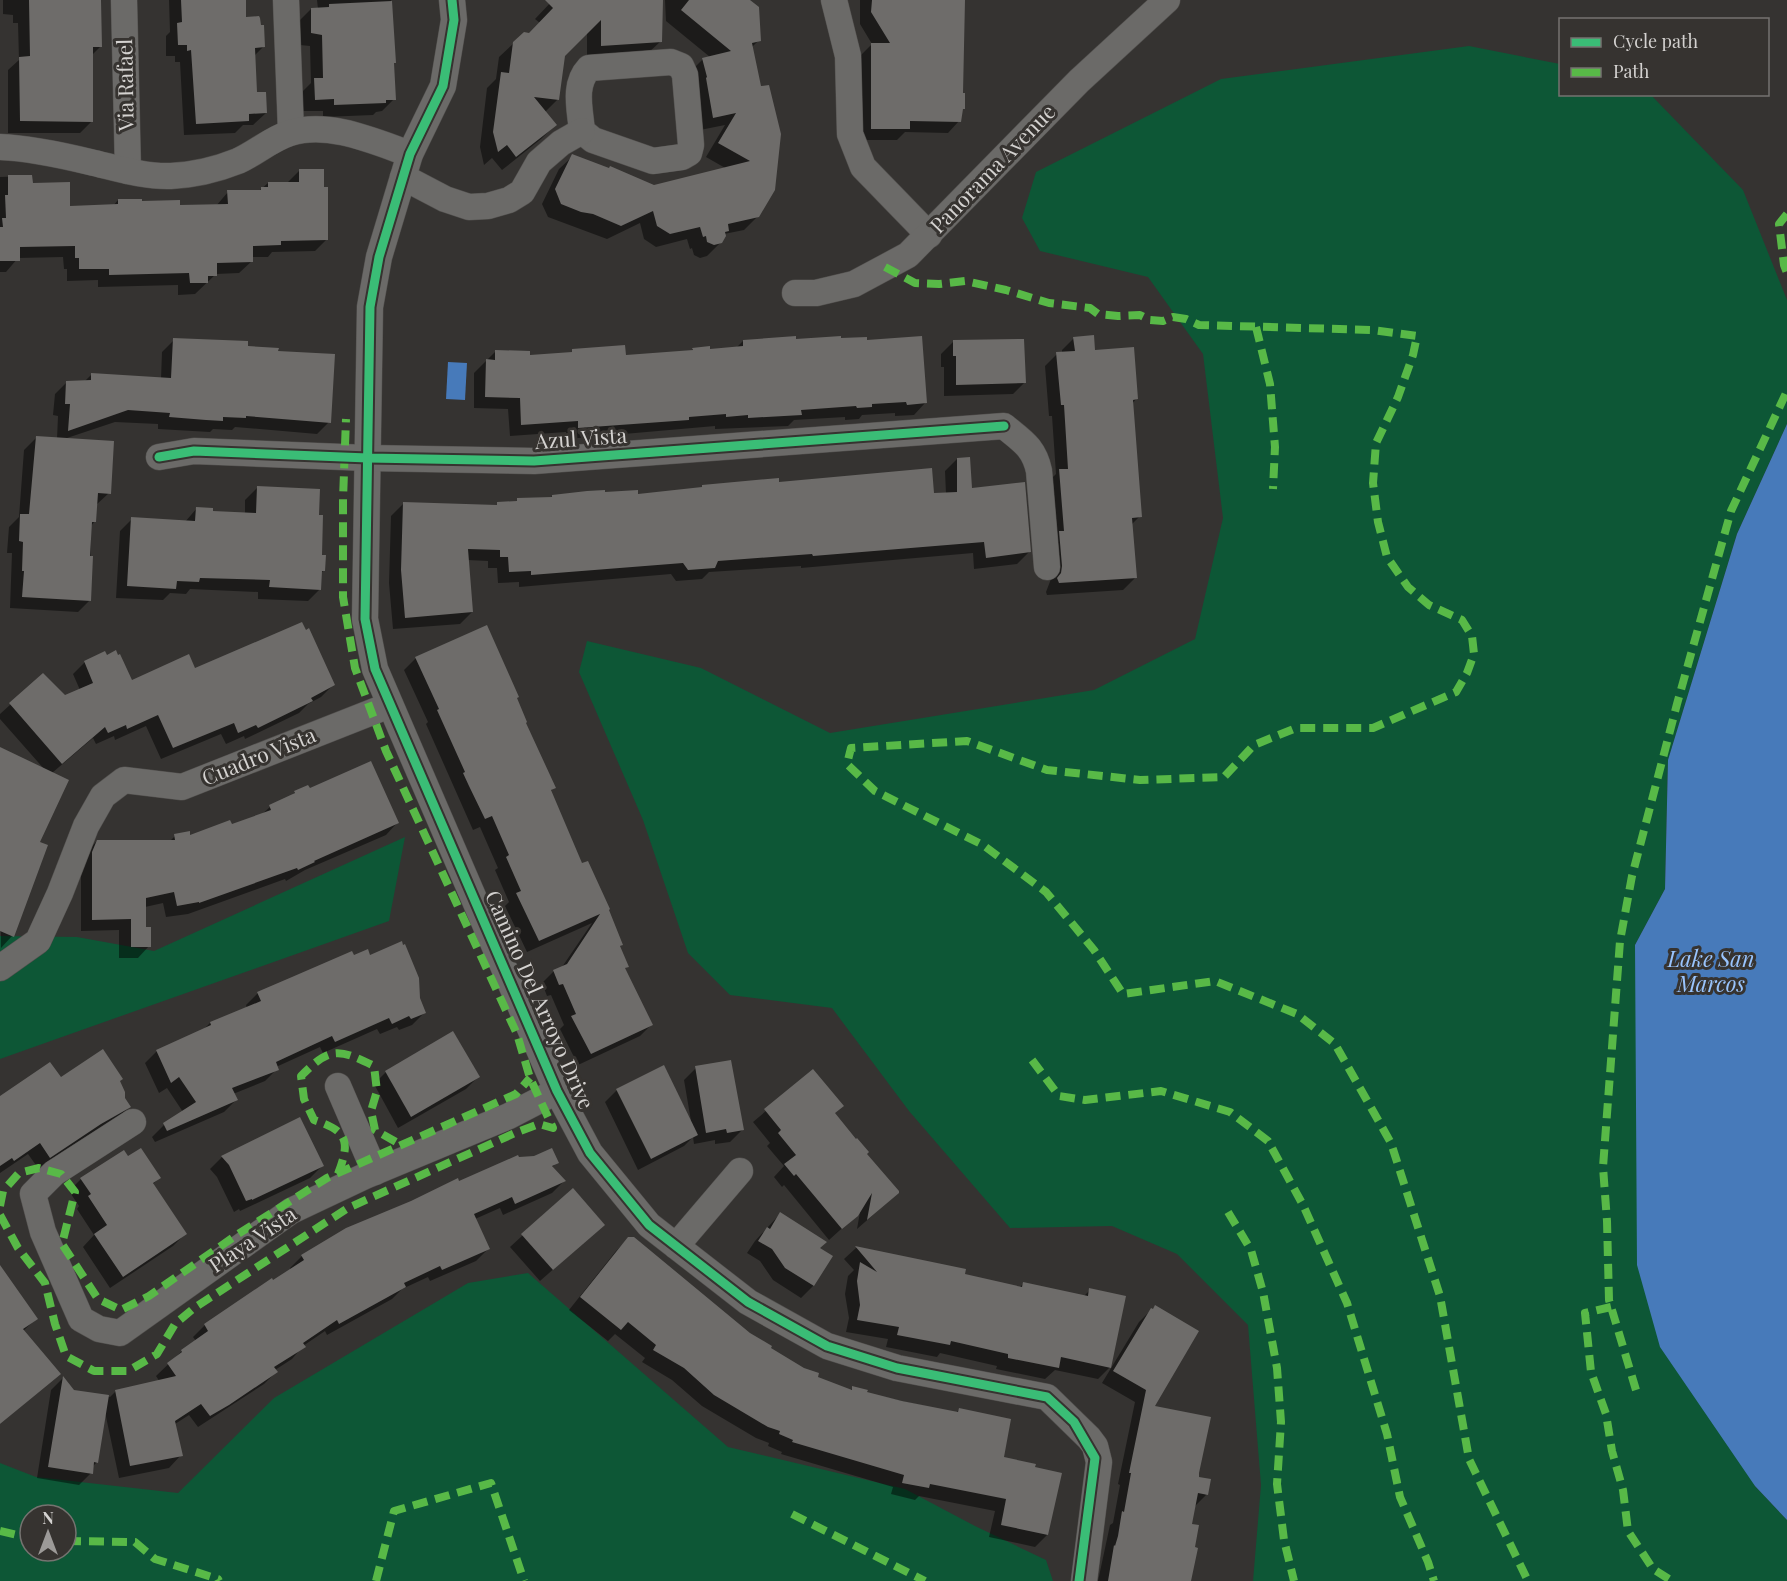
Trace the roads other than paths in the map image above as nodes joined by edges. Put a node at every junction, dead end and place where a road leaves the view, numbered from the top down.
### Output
1 (124, 0) edge
2 (286, 0) edge
3 (452, 0) edge
4 (834, 0) edge
5 (1167, 0) edge
6 (582, 131) junction
7 (291, 132) junction
8 (0, 147) edge
9 (406, 165) junction
10 (128, 171) junction
11 (929, 235) junction
12 (795, 293) dead end
13 (159, 457) dead end
14 (368, 458) junction
15 (1047, 567) dead end
16 (390, 705) junction
17 (0, 968) edge
18 (338, 1086) dead end
19 (557, 1091) junction
20 (134, 1122) dead end
21 (740, 1171) dead end
22 (375, 1172) junction
23 (676, 1246) junction
24 (1084, 1581) edge

1 - 10 street, Via Rafael
2 - 7 street
3 - 9 street
4 - 11 street
5 - 11 street, Panorama Avenue
6 - 6 street
6 - 9 street
7 - 9 street
7 - 10 street
8 - 10 street
9 - 14 street, Camino Del Arroyo Drive
11 - 12 street, Panorama Avenue
13 - 14 street, Azul Vista
14 - 15 street, Azul Vista
14 - 16 street, Camino Del Arroyo Drive
16 - 17 street, Cuadro Vista
16 - 19 street, Camino Del Arroyo Drive
18 - 22 street
19 - 22 street, Playa Vista
19 - 23 street, Camino Del Arroyo Drive
20 - 22 street, Playa Vista
21 - 23 street
23 - 24 street, Camino Del Arroyo Drive

